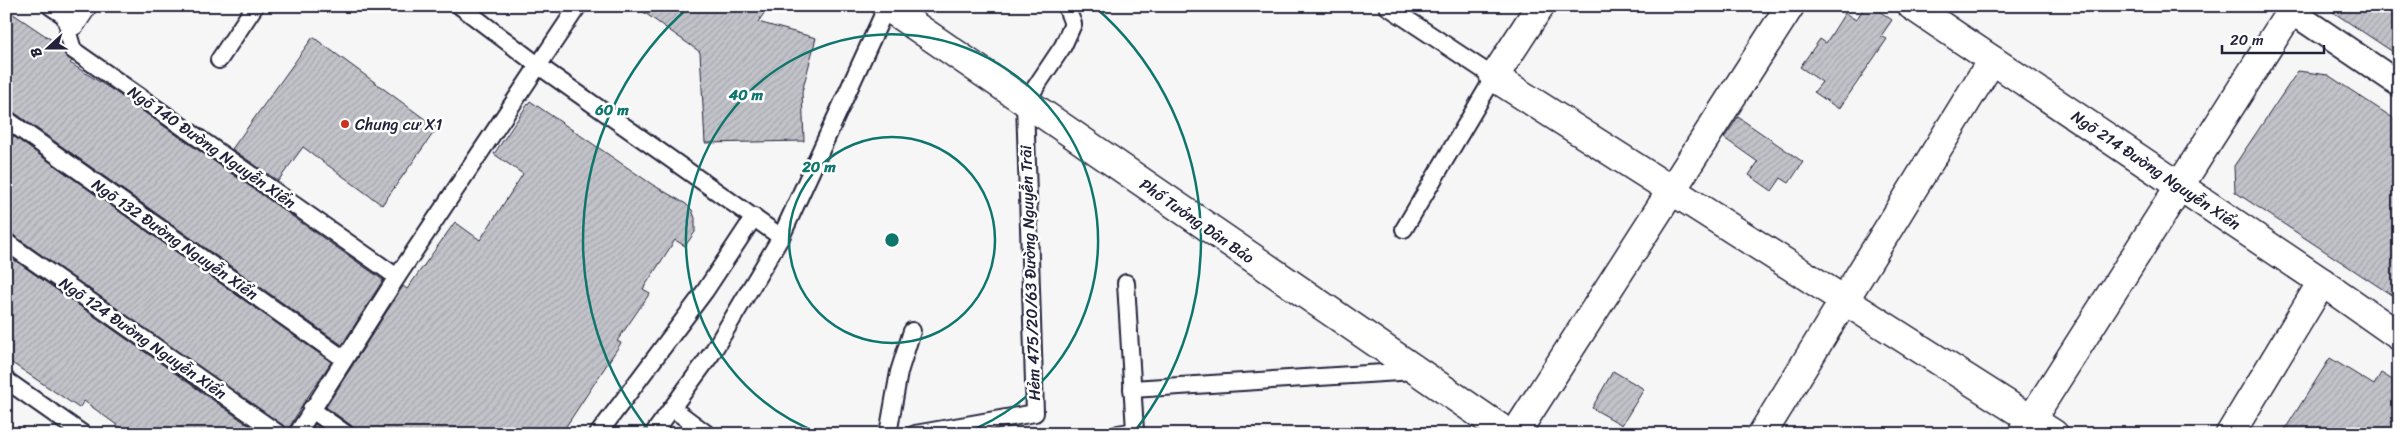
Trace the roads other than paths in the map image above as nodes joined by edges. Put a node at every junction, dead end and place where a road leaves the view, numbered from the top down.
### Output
1 (255, 6) edge
2 (460, 6) edge
3 (578, 6) edge
4 (886, 6) edge
5 (1066, 6) edge
6 (1386, 6) edge
7 (1540, 6) edge
8 (1790, 6) edge
9 (1912, 6) edge
10 (2293, 8) edge
11 (68, 11) edge
12 (219, 60) dead end
13 (1992, 60) junction
14 (539, 66) junction
15 (1494, 77) junction
16 (2399, 84) edge
17 (1025, 103) junction
18 (6, 120) edge
19 (2180, 186) junction
20 (1672, 189) junction
21 (754, 217) junction
22 (1404, 229) dead end
23 (781, 237) junction
24 (6, 242) edge
25 (397, 276) junction
26 (2322, 282) junction
27 (1126, 283) dead end
28 (1844, 299) junction
29 (912, 331) dead end
30 (2399, 336) edge
31 (344, 359) junction
32 (1415, 371) junction
33 (6, 380) edge
34 (1132, 389) junction
35 (672, 408) junction
36 (311, 409) junction
37 (2027, 426) edge
38 (83, 434) edge
39 (279, 434) edge
40 (297, 434) edge
41 (346, 434) edge
42 (598, 434) edge
43 (653, 434) edge
44 (708, 434) edge
45 (888, 434) edge
46 (916, 434) edge
47 (1118, 434) edge
48 (1509, 434) edge
49 (1515, 434) edge
50 (1762, 434) edge
51 (2054, 434) edge
52 (2230, 434) edge

1 - 12 lane
2 - 14 lane
3 - 14 lane
4 - 17 street, Phố Tưởng Dân Bảo
4 - 23 lane
5 - 17 lane
6 - 15 lane
7 - 15 street
8 - 20 street
9 - 13 street, Ngõ 214 Đường Nguyễn Xiển
10 - 16 street
10 - 19 street
11 - 25 lane, Ngõ 140 Đường Nguyễn Xiển
13 - 19 street, Ngõ 214 Đường Nguyễn Xiển
13 - 28 street
14 - 21 lane
14 - 25 lane
15 - 20 street
15 - 22 lane
17 - 32 street, Phố Tưởng Dân Bảo
17 - 46 lane, Hẻm 475/20/63 Đường Nguyễn Trãi
18 - 31 lane, Ngõ 132 Đường Nguyễn Xiển
19 - 26 street, Ngõ 214 Đường Nguyễn Xiển
19 - 37 street
20 - 28 street
20 - 49 street
21 - 23 lane
21 - 42 lane
23 - 35 lane
24 - 39 lane, Ngõ 124 Đường Nguyễn Xiển
25 - 31 lane
26 - 30 street, Ngõ 214 Đường Nguyễn Xiển
26 - 52 street
27 - 34 lane
28 - 37 street
28 - 50 street
29 - 45 lane
31 - 36 lane
32 - 34 lane
32 - 48 street, Phố Tưởng Dân Bảo
33 - 38 lane
34 - 47 lane
35 - 43 lane
35 - 44 lane
36 - 40 lane
36 - 41 lane
37 - 51 street

